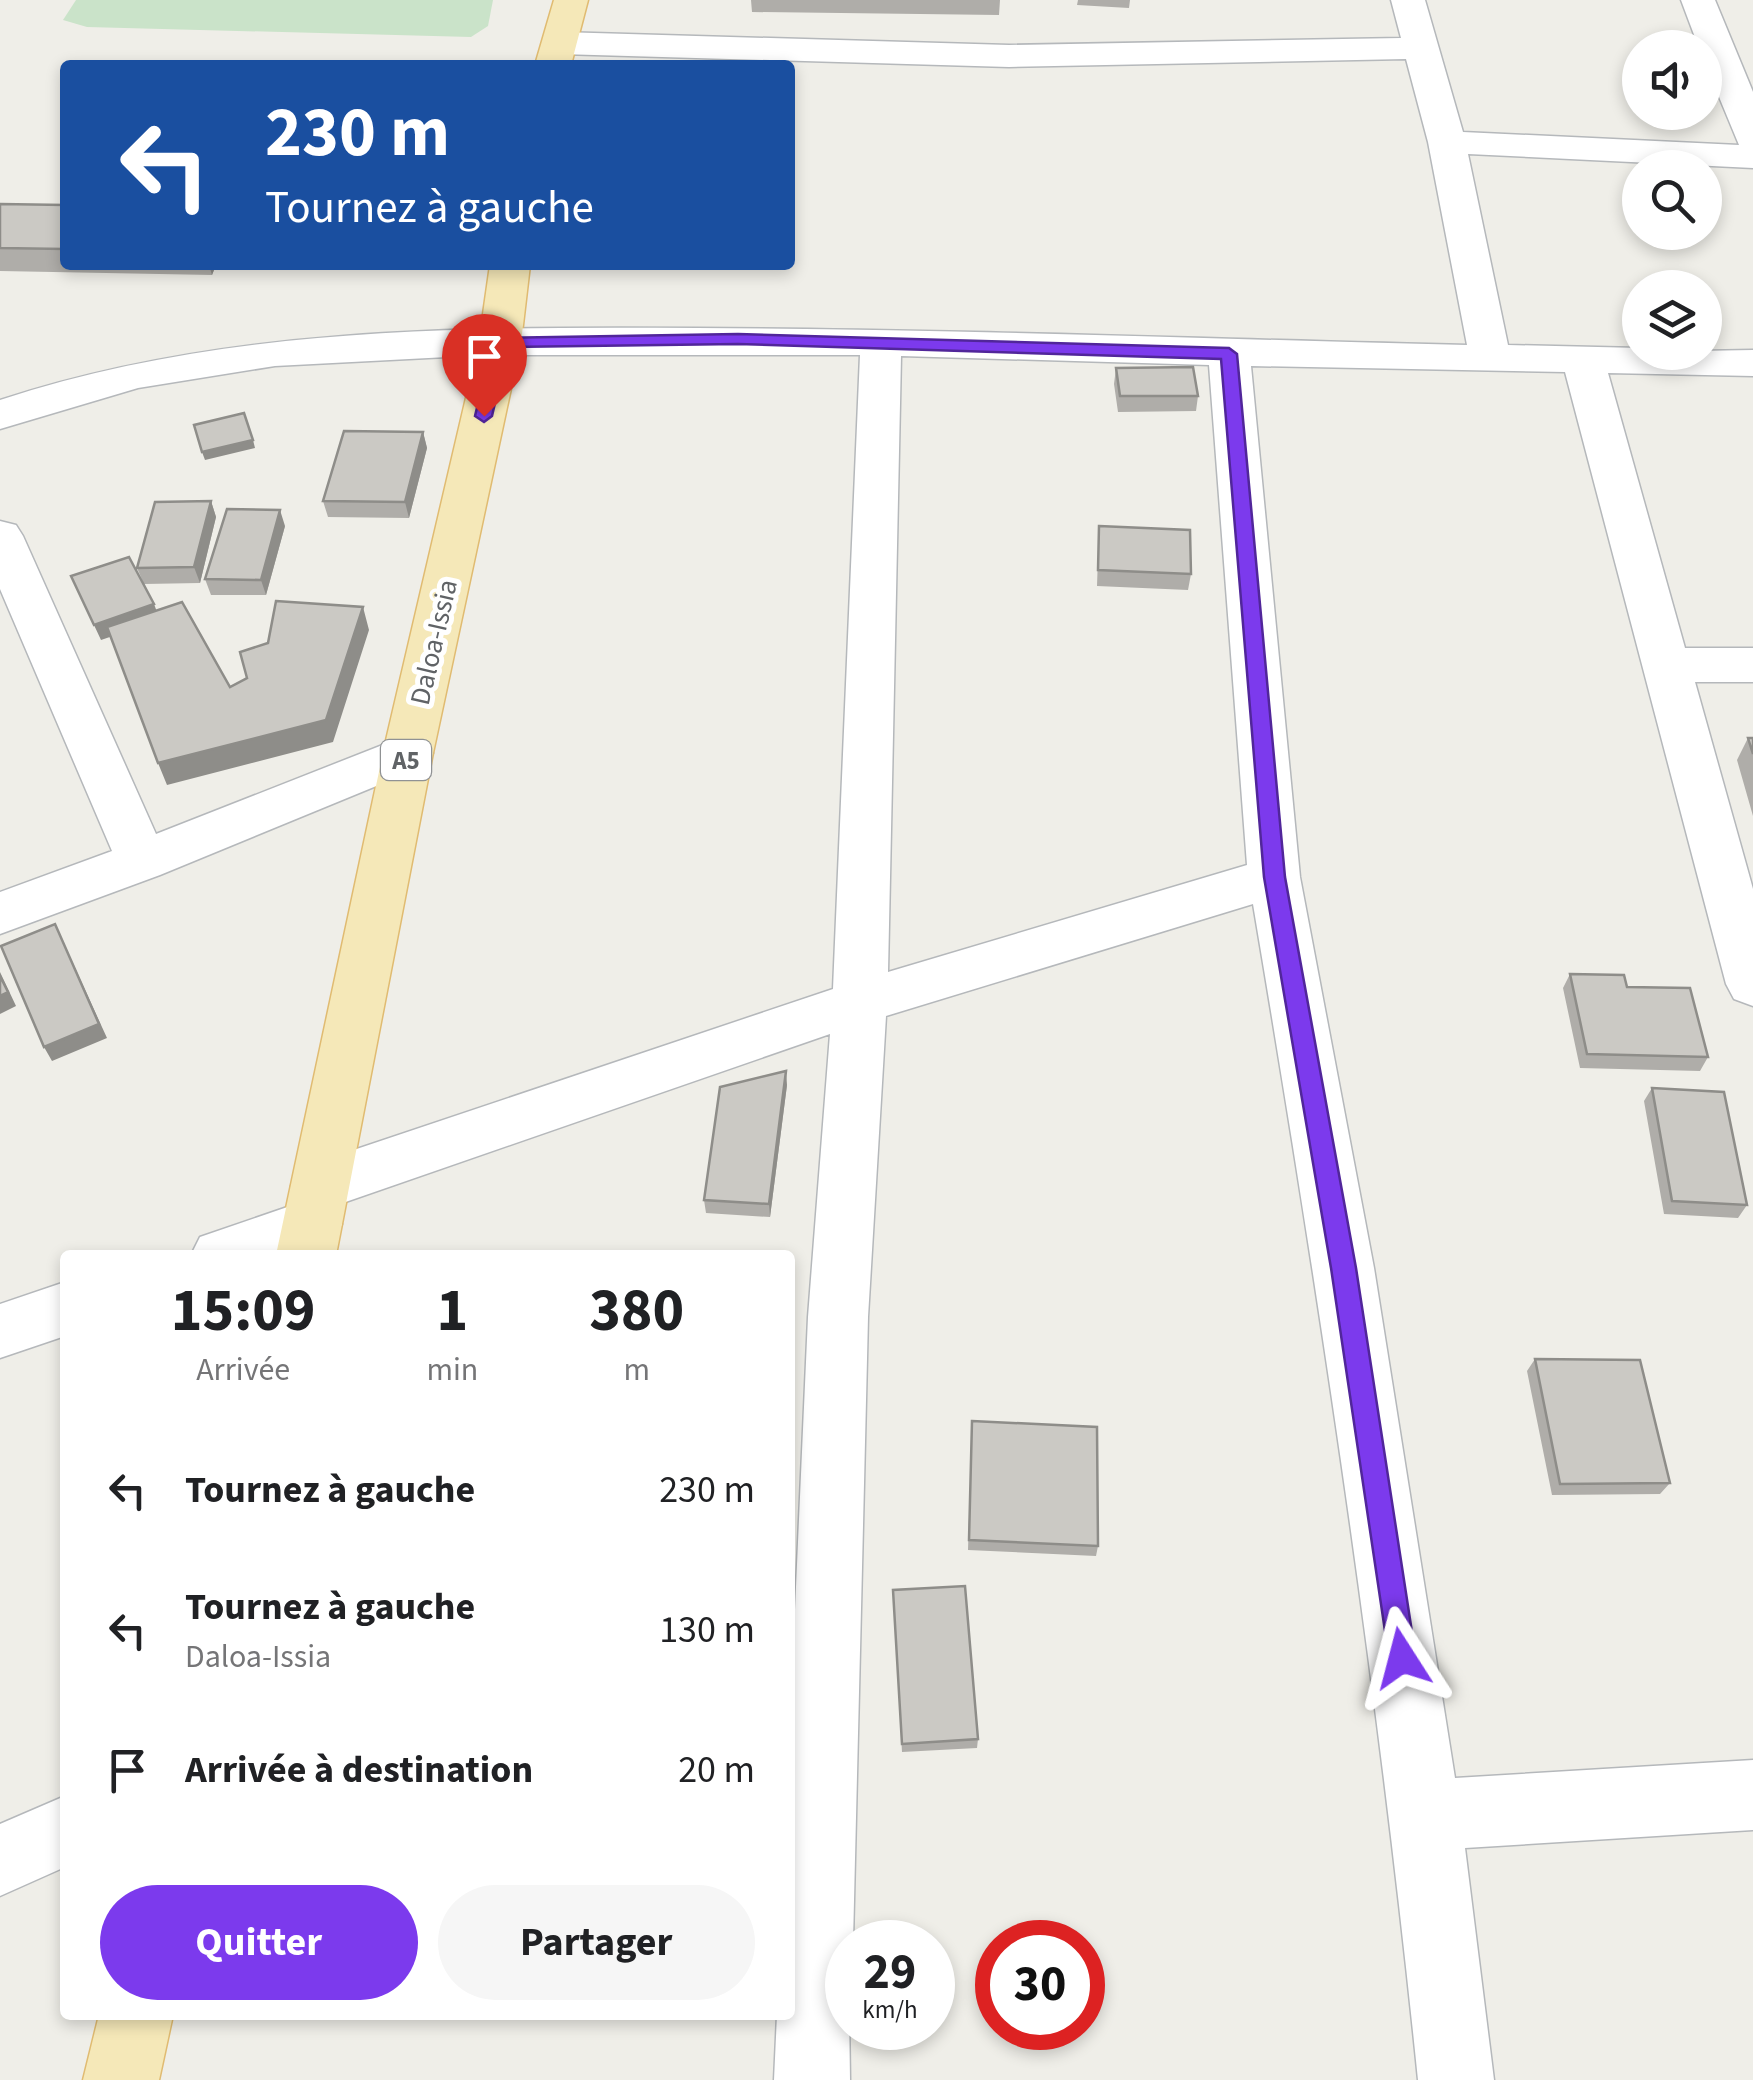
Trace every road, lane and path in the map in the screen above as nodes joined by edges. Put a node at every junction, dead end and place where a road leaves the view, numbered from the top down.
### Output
1 (571, 0) edge
2 (1408, 0) edge
3 (1698, 0) edge
4 (1421, 48) junction
5 (556, 54) edge
6 (1753, 138) edge
7 (1446, 142) junction
8 (1753, 157) edge
9 (509, 270) edge
10 (500, 342) junction
11 (881, 342) junction
12 (1229, 354) junction
13 (1490, 358) junction
14 (1582, 360) junction
15 (1753, 363) edge
16 (0, 415) edge
17 (0, 536) edge
18 (1664, 665) junction
19 (1753, 666) edge
20 (408, 753) junction
21 (142, 861) junction
22 (1274, 877) junction
23 (0, 913) edge
24 (1753, 984) edge
25 (860, 1002) junction
26 (313, 1221) edge
27 (235, 1250) edge
28 (60, 1311) edge
29 (0, 1331) edge
30 (1753, 1795) edge
31 (1426, 1815) junction
32 (60, 1834) edge
33 (0, 1860) edge
34 (135, 2020) edge
35 (121, 2080) edge
36 (812, 2080) edge
37 (1456, 2080) edge

1 - 5 main road
2 - 4 street
3 - 6 street
4 - 5 street
4 - 7 street
7 - 8 street
7 - 13 street
9 - 10 main road, Daloa-Issia / A5
10 - 11 street
10 - 16 street
10 - 20 main road, Daloa-Issia / A5
11 - 12 street
11 - 25 street
12 - 13 street
12 - 22 street
13 - 14 street
14 - 15 street
14 - 18 street
17 - 21 street
18 - 19 street
18 - 24 street
20 - 21 street
20 - 26 main road, Daloa-Issia / A5
21 - 23 street
22 - 25 street
22 - 31 street
25 - 26 street
25 - 36 street
26 - 27 street
28 - 29 street
30 - 31 street
31 - 37 street
32 - 33 street
34 - 35 main road

